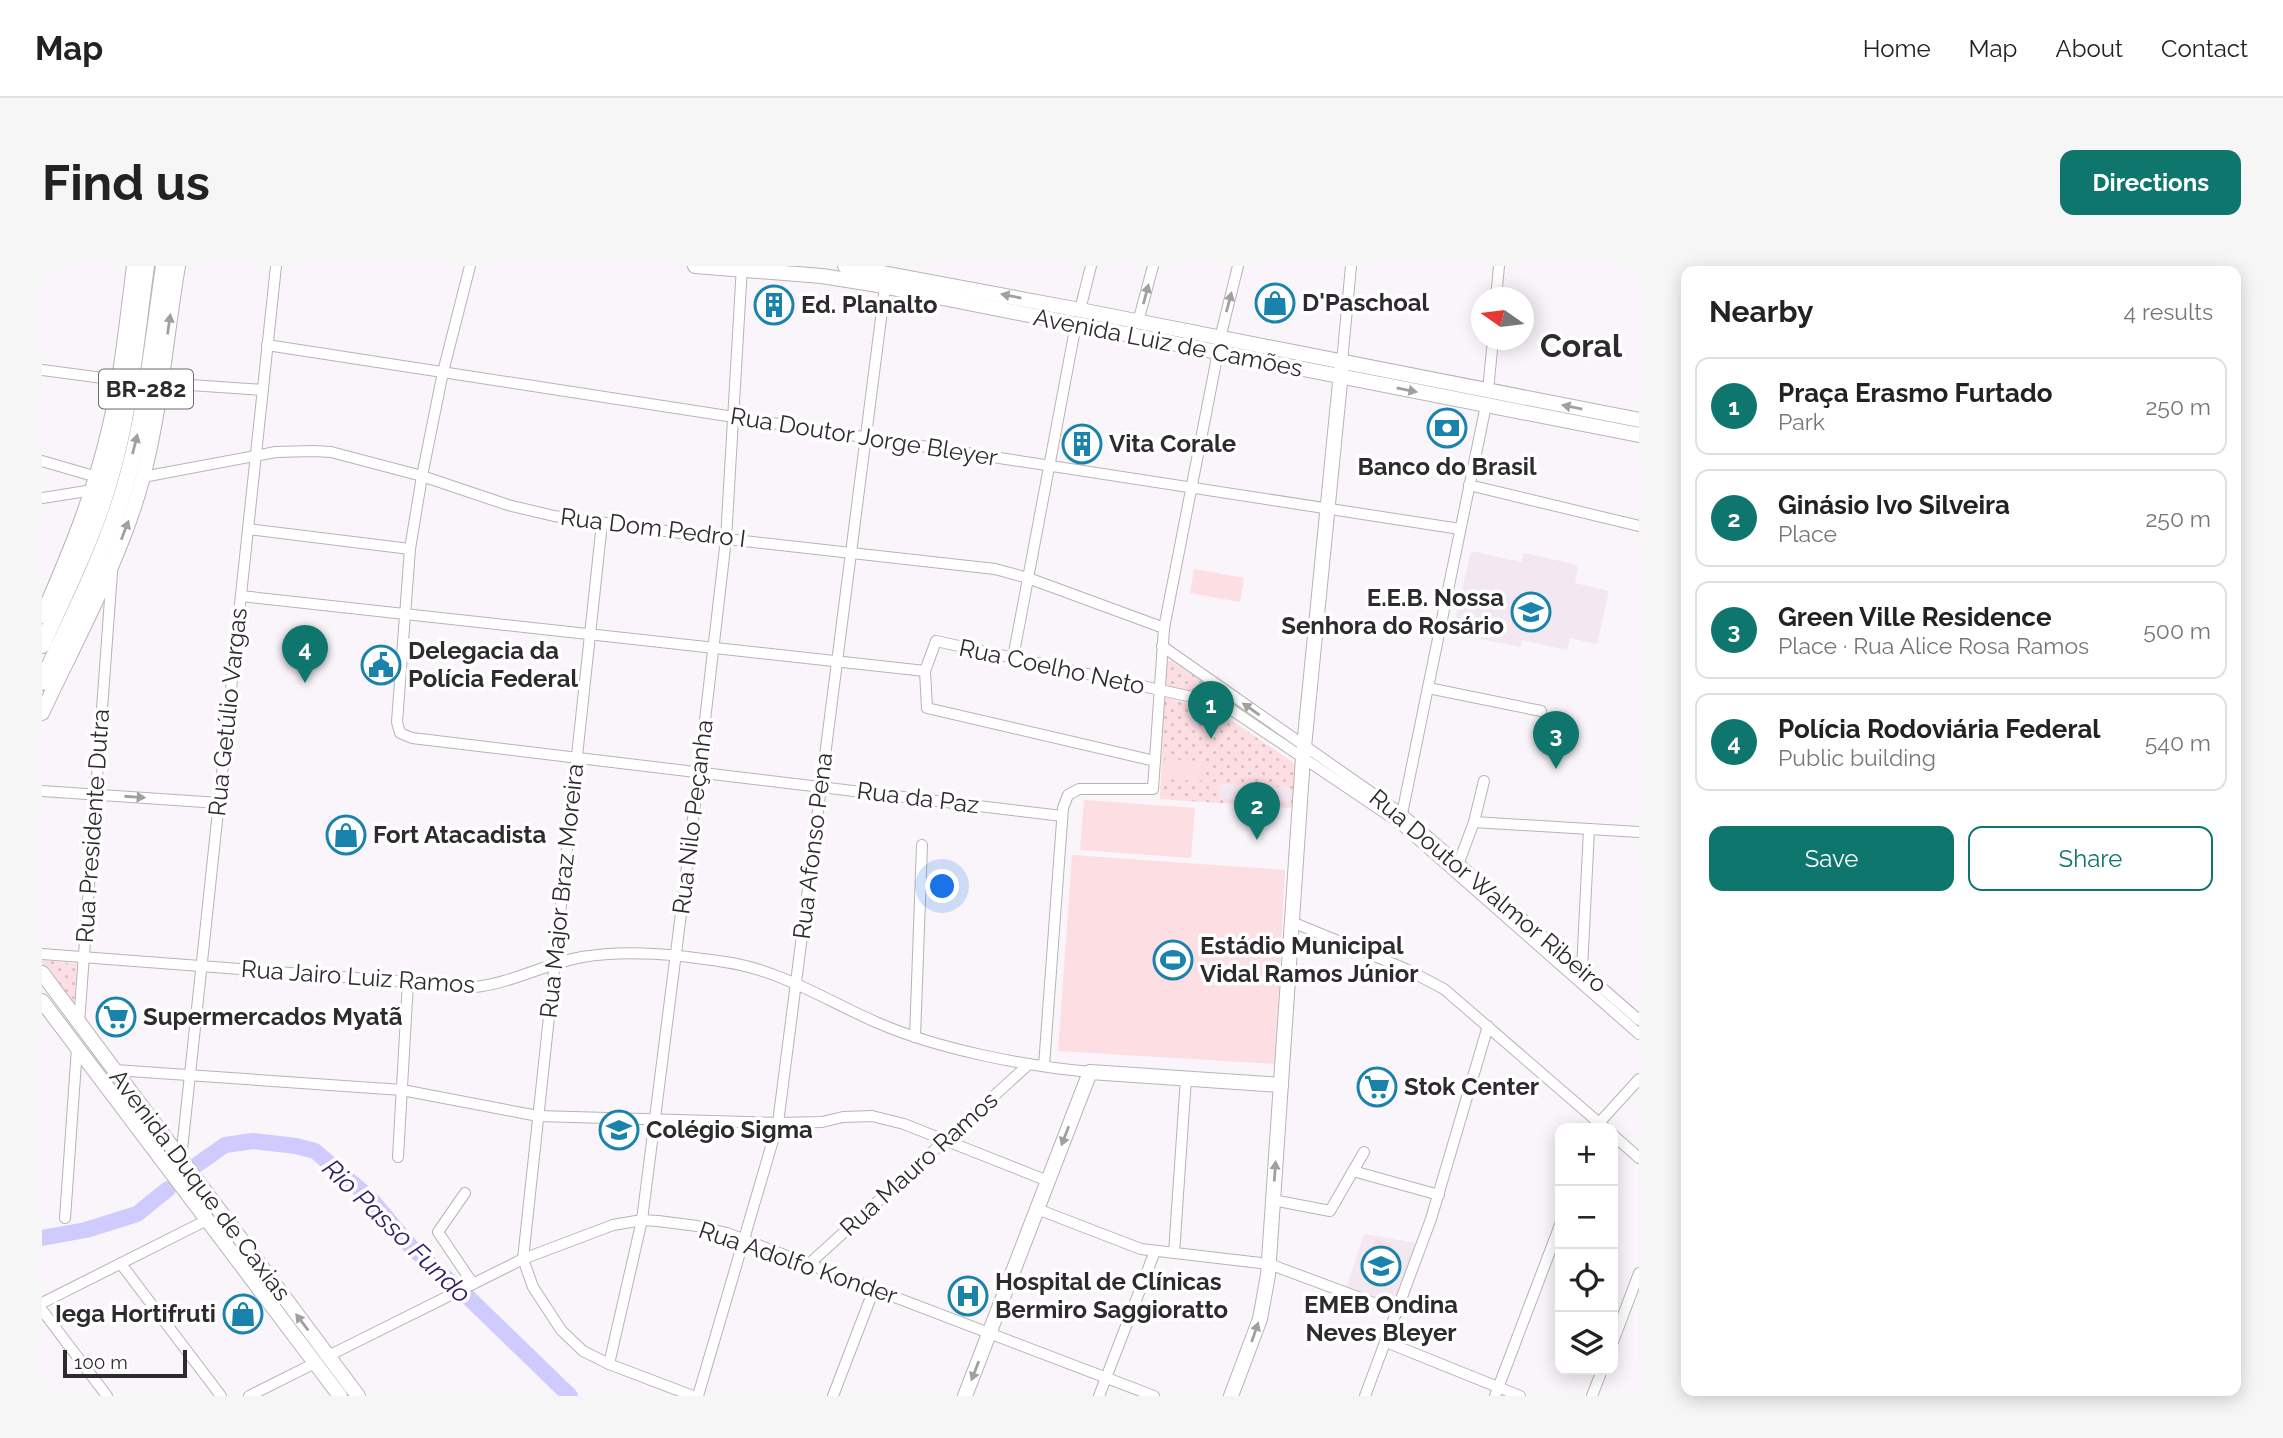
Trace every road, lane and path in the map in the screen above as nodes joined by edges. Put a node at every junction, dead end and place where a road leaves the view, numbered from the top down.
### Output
1 (134, 266) edge
2 (146, 266) edge
3 (164, 266) edge
4 (178, 266) edge
5 (276, 266) edge
6 (470, 266) edge
7 (695, 266) edge
8 (845, 266) edge
9 (1091, 266) edge
10 (1153, 266) edge
11 (1238, 266) edge
12 (1351, 266) edge
13 (1499, 266) edge
14 (742, 268) edge
15 (886, 275) edge
16 (1497, 287) edge
17 (1080, 310) junction
18 (1138, 322) junction
19 (1076, 324) junction
20 (267, 345) junction
21 (1219, 345) junction
22 (1492, 350) edge
23 (1341, 369) junction
24 (42, 370) edge
25 (443, 372) junction
26 (118, 380) junction
27 (161, 383) junction
28 (263, 390) junction
29 (1487, 398) junction
30 (733, 417) junction
31 (1639, 420) edge
32 (1639, 435) edge
33 (866, 437) junction
34 (256, 456) junction
35 (42, 461) edge
36 (1049, 466) junction
37 (422, 476) junction
38 (143, 477) junction
39 (95, 484) junction
40 (1469, 485) junction
41 (1191, 488) junction
42 (42, 498) edge
43 (1328, 509) junction
44 (602, 523) junction
45 (1639, 526) edge
46 (248, 529) junction
47 (1460, 529) junction
48 (726, 539) junction
49 (410, 549) junction
50 (851, 552) junction
51 (114, 556) junction
52 (1028, 578) junction
53 (82, 596) junction
54 (241, 596) junction
55 (62, 601) junction
56 (90, 611) junction
57 (407, 614) junction
58 (42, 615) edge
59 (1164, 628) junction
60 (42, 629) edge
61 (107, 629) junction
62 (590, 634) junction
63 (42, 645) edge
64 (1162, 646) junction
65 (713, 648) junction
66 (1013, 658) junction
67 (67, 659) junction
68 (837, 661) junction
69 (925, 671) junction
70 (42, 682) edge
71 (1428, 688) junction
72 (1159, 690) junction
73 (1541, 711) dead end
74 (42, 713) edge
75 (1303, 751) junction
76 (577, 757) junction
77 (1154, 761) junction
78 (699, 772) junction
79 (1484, 781) dead end
80 (821, 787) junction
81 (42, 790) edge
82 (95, 794) junction
83 (219, 803) junction
84 (1402, 814) junction
85 (1062, 816) junction
86 (1474, 822) junction
87 (1589, 829) junction
88 (1639, 832) edge
89 (922, 845) dead end
90 (1459, 862) junction
91 (1292, 922) junction
92 (42, 954) edge
93 (676, 957) junction
94 (84, 958) junction
95 (555, 964) junction
96 (201, 966) junction
97 (1582, 970) junction
98 (42, 973) edge
99 (408, 982) junction
100 (796, 983) junction
101 (42, 1001) edge
102 (1639, 1020) edge
103 (79, 1023) junction
104 (1488, 1026) junction
105 (1639, 1034) edge
106 (915, 1037) junction
107 (77, 1048) junction
108 (1029, 1063) junction
109 (1044, 1066) junction
110 (115, 1070) junction
111 (1090, 1072) junction
112 (190, 1076) junction
113 (1186, 1078) junction
114 (1639, 1079) edge
115 (1281, 1085) junction
116 (402, 1090) junction
117 (538, 1116) junction
118 (655, 1120) junction
119 (778, 1123) junction
120 (1596, 1123) edge
121 (1603, 1123) edge
122 (1618, 1139) edge
123 (945, 1140) junction
124 (1364, 1152) dead end
125 (398, 1157) dead end
126 (1639, 1158) edge
127 (181, 1159) junction
128 (1353, 1171) junction
129 (1048, 1181) junction
130 (465, 1193) dead end
131 (1439, 1195) junction
132 (1273, 1200) junction
133 (1037, 1209) junction
134 (65, 1218) dead end
135 (207, 1220) junction
136 (642, 1220) junction
137 (1555, 1238) edge
138 (744, 1239) junction
139 (1155, 1251) junction
140 (1174, 1253) junction
141 (523, 1259) junction
142 (121, 1264) junction
143 (809, 1264) junction
144 (1269, 1264) junction
145 (1639, 1273) edge
146 (463, 1289) junction
147 (874, 1289) junction
148 (42, 1303) edge
149 (42, 1310) edge
150 (1398, 1312) junction
151 (1618, 1329) edge
152 (989, 1333) junction
153 (1386, 1342) junction
154 (321, 1359) junction
155 (610, 1364) junction
156 (1600, 1375) edge
157 (1106, 1378) junction
158 (1496, 1392) edge
159 (107, 1396) edge
160 (221, 1396) edge
161 (248, 1396) edge
162 (340, 1396) edge
163 (358, 1396) edge
164 (692, 1396) edge
165 (698, 1396) edge
166 (833, 1396) edge
167 (965, 1396) edge
168 (1099, 1396) edge
169 (1154, 1396) edge
170 (1231, 1396) edge
171 (1365, 1396) edge
172 (1520, 1396) edge
173 (1592, 1396) edge

1 - 26 main road
2 - 55 highway, BR-282
53 -> 3 highway, BR-282
27 -> 4 main road
5 - 20 street, Rua Getúlio Vargas
6 - 25 street
7 - 14 main road, Avenida Luiz de Camões
8 - 15 main road, Avenida Luiz de Camões
9 - 17 street
18 -> 10 street
21 -> 11 street
12 - 23 street
13 - 16 street
14 - 15 main road, Avenida Luiz de Camões
14 - 30 street, Rua Nilo Peçanha
17 -> 15 main road, Avenida Luiz de Camões
15 - 19 main road, Avenida Luiz de Camões
15 - 33 street, Rua Afonso Pena
17 - 18 main road, Avenida Luiz de Camões
18 - 21 main road, Avenida Luiz de Camões
19 - 21 main road, Avenida Luiz de Camões
19 - 36 street
20 - 25 street, Rua Doutor Jorge Bleyer
20 - 28 street, Rua Getúlio Vargas
21 - 23 main road, Avenida Luiz de Camões
21 - 41 street
22 - 29 street
23 - 29 main road, Avenida Luiz de Camões
23 - 43 main road
24 - 26 street
25 - 30 street, Rua Doutor Jorge Bleyer
25 - 37 street
26 - 39 main road
27 - 28 street
27 - 38 main road
28 - 34 street, Rua Getúlio Vargas
31 -> 29 main road, Avenida Luiz de Camões
29 - 32 main road, Avenida Luiz de Camões
29 - 40 street
30 - 33 street, Rua Doutor Jorge Bleyer
30 - 48 street, Rua Nilo Peçanha
33 - 36 street, Rua Doutor Jorge Bleyer
33 - 50 street, Rua Afonso Pena
34 - 37 street, Rua Dom Pedro I
34 - 38 street, Rua Dom Pedro I
34 - 46 street, Rua Getúlio Vargas
35 - 39 street
36 - 41 street, Rua Doutor Jorge Bleyer
36 - 52 street
37 - 44 street, Rua Dom Pedro I
37 - 49 street
51 -> 38 main road
39 - 42 street
39 - 58 main road
40 - 45 street
40 - 47 street
41 - 43 street, Rua Doutor Jorge Bleyer
41 - 59 street
43 - 47 street, Rua Doutor Jorge Bleyer
43 - 75 main road
44 - 48 street, Rua Dom Pedro I
44 - 62 street, Rua Major Braz Moreira
46 - 49 street
46 - 54 street, Rua Getúlio Vargas
47 - 71 street
48 - 50 street, Rua Dom Pedro I
48 - 65 street, Rua Nilo Peçanha
49 - 57 street
50 - 52 street, Rua Dom Pedro I
50 - 68 street, Rua Afonso Pena
51 - 56 main road
51 - 61 street, Rua Presidente Dutra
52 - 59 street, Rua Dom Pedro I
52 - 66 street
53 - 67 highway
53 - 70 highway, BR-282
54 - 57 street
54 - 83 street, Rua Getúlio Vargas
55 - 60 highway
55 - 63 highway, BR-282
56 - 61 street
56 - 67 main road
57 - 62 street
57 - 76 street, Rua da Paz
59 - 64 street
61 - 82 street, Rua Presidente Dutra
62 - 65 street
62 - 76 street, Rua Major Braz Moreira
64 - 72 street
75 -> 64 street, Rua Doutor Walmor Ribeiro
65 - 68 street
65 - 78 street, Rua Nilo Peçanha
66 - 69 street, Rua Coelho Neto
66 - 72 street, Rua Coelho Neto
67 - 74 main road
68 - 69 street
68 - 80 street, Rua Afonso Pena
69 - 77 street
71 - 73 street
71 - 84 street
72 - 75 street, Rua Doutor Walmor Ribeiro
72 - 77 street
75 - 84 street, Rua Doutor Walmor Ribeiro
75 - 91 main road
75 - 105 street, Rua Doutor Walmor Ribeiro
76 - 78 street, Rua da Paz
76 - 95 street, Rua Major Braz Moreira
77 - 85 street
78 - 80 street, Rua da Paz
78 - 93 street, Rua Nilo Peçanha
79 - 86 street
80 - 85 street, Rua da Paz
80 - 100 street, Rua Afonso Pena
81 - 82 street
82 -> 83 street
82 - 94 street, Rua Presidente Dutra
83 - 96 street, Rua Getúlio Vargas
84 - 90 street, Rua Doutor Walmor Ribeiro
85 - 109 street
86 - 87 street
86 - 90 street
87 - 88 street
87 - 97 street
89 - 106 street
90 - 97 street, Rua Doutor Walmor Ribeiro
91 - 104 street
91 - 115 main road
92 - 94 street, Rua Jairo Luiz Ramos
93 - 95 street, Rua Jairo Luiz Ramos
93 - 100 street, Rua Jairo Luiz Ramos
93 - 118 street, Rua Nilo Peçanha
94 - 96 street, Rua Jairo Luiz Ramos
94 - 103 street, Rua Presidente Dutra
95 - 99 street, Rua Jairo Luiz Ramos
95 - 117 street, Rua Major Braz Moreira
96 - 99 street, Rua Jairo Luiz Ramos
96 - 112 street, Rua Getúlio Vargas
97 - 102 street, Rua Doutor Walmor Ribeiro
98 - 103 main road, Avenida Duque de Caxias
99 - 116 street
100 - 106 street, Rua Jairo Luiz Ramos
100 - 119 street, Rua Afonso Pena
101 - 107 main road, Avenida Duque de Caxias
103 - 110 main road, Avenida Duque de Caxias
104 - 120 street
104 - 131 street
106 - 108 street, Rua Jairo Luiz Ramos
107 - 134 street
107 - 135 main road, Avenida Duque de Caxias
108 - 109 street, Rua Jairo Luiz Ramos
108 - 123 street, Rua Mauro Ramos
109 - 111 street, Rua Jairo Luiz Ramos
110 - 112 street
110 - 127 main road, Avenida Duque de Caxias
111 - 113 main road, Rua Jairo Luiz Ramos
111 -> 129 main road
112 - 116 street
112 - 127 street, Rua Getúlio Vargas
113 - 115 main road, Rua Jairo Luiz Ramos
113 - 140 street
114 - 121 street
132 -> 115 main road
116 - 117 street
116 - 125 street
117 - 118 street
117 - 141 street, Rua Major Braz Moreira
118 - 119 street
118 - 136 street, Rua Nilo Peçanha
119 - 123 street
119 - 138 street, Rua Afonso Pena
122 - 126 street
123 - 129 street
123 - 143 street, Rua Mauro Ramos
124 - 128 street
154 -> 127 main road, Avenida Duque de Caxias
128 - 131 street
128 - 132 street
129 - 133 main road
130 - 146 street
131 - 150 street
132 - 144 main road
133 - 139 street
133 - 152 main road
135 - 142 street
135 - 154 main road, Avenida Duque de Caxias
136 - 138 street, Rua Adolfo Konder
136 - 141 street, Rua Adolfo Konder
136 - 155 street, Rua Nilo Peçanha
137 - 158 street
138 - 143 street, Rua Adolfo Konder
138 - 165 street, Rua Afonso Pena
139 - 140 street
139 - 157 street
140 - 144 street
141 - 146 street, Rua Adolfo Konder
141 - 155 street
142 - 148 street
142 - 160 street
143 - 147 street, Rua Adolfo Konder
144 - 150 street
170 -> 144 main road
145 - 151 street
146 - 154 street, Rua Adolfo Konder
147 - 152 street, Rua Adolfo Konder
147 - 166 street
149 - 159 street
150 - 153 street
152 - 157 street, Rua Adolfo Konder
152 -> 167 main road
153 - 158 street
153 - 171 street
154 - 161 street, Rua Adolfo Konder
154 - 162 main road, Avenida Duque de Caxias
154 - 163 main road, Avenida Duque de Caxias
155 - 164 street
156 - 173 street
157 - 168 street
157 - 169 street, Rua Adolfo Konder
158 - 172 street

